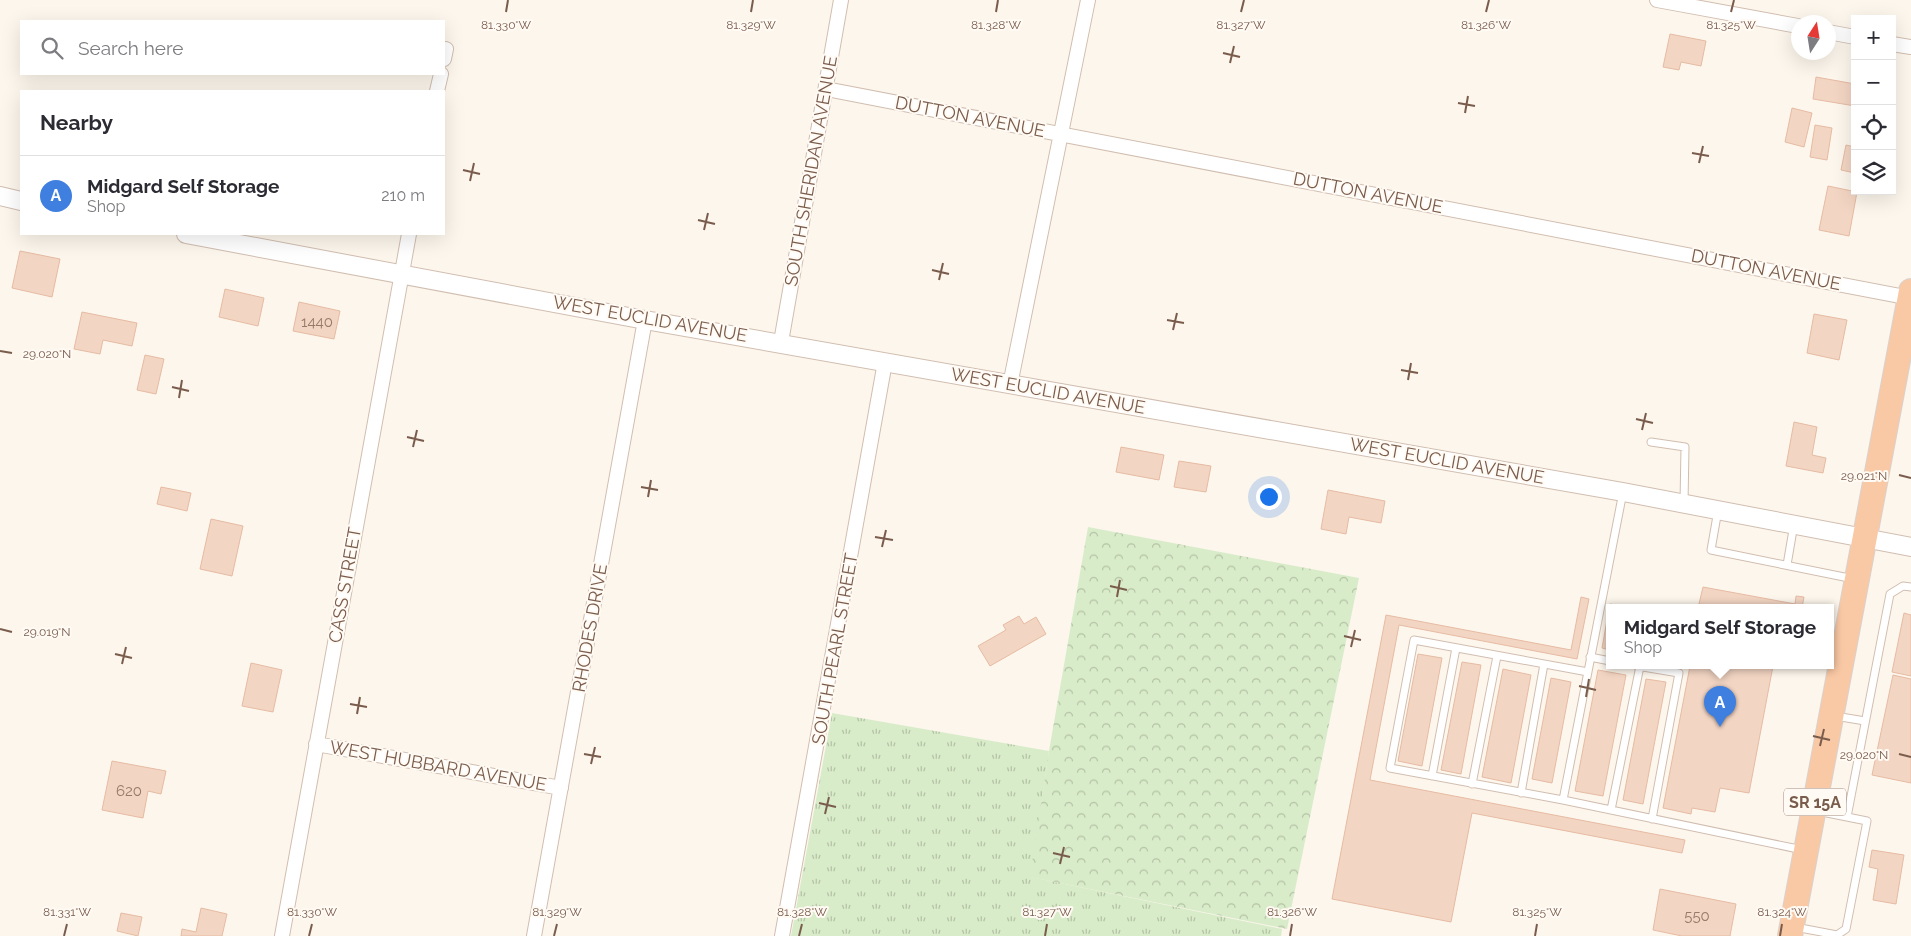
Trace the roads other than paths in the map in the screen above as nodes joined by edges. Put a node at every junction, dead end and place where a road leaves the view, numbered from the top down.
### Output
1 (841, 0) edge
2 (1088, 0) edge
3 (1657, 0) edge
4 (1791, 25) edge
5 (1836, 33) edge
6 (1851, 36) edge
7 (1896, 45) edge
8 (1911, 47) edge
9 (441, 75) edge
10 (826, 89) junction
11 (437, 90) edge
12 (1061, 134) junction
13 (0, 196) edge
14 (20, 201) edge
15 (191, 235) edge
16 (409, 235) edge
17 (401, 274) junction
18 (1910, 294) edge
19 (646, 320) junction
20 (781, 342) junction
21 (885, 362) junction
22 (1010, 385) junction
23 (1651, 442) dead end
24 (1623, 492) junction
25 (1684, 503) junction
26 (1718, 510) junction
27 (1794, 524) junction
28 (1866, 537) junction
29 (1911, 546) edge
30 (1787, 565) junction
31 (1858, 579) junction
32 (1911, 588) edge
33 (1456, 648) junction
34 (1497, 656) junction
35 (1590, 657) junction
36 (1606, 660) edge
37 (1544, 664) junction
38 (1638, 669) edge
39 (1656, 669) edge
40 (1588, 672) junction
41 (1832, 715) junction
42 (1865, 721) junction
43 (316, 744) junction
44 (1432, 776) junction
45 (1472, 784) junction
46 (561, 788) junction
47 (1521, 793) junction
48 (1563, 800) junction
49 (1611, 810) junction
50 (1814, 810) junction
51 (1847, 817) junction
52 (1652, 818) junction
53 (1806, 850) junction
54 (1791, 931) edge
55 (282, 936) edge
56 (534, 936) edge
57 (782, 936) edge

1 - 10 street, SOUTH SHERIDAN AVENUE
2 - 12 street
3 - 4 street
5 - 6 street
7 - 8 street
9 - 11 street
10 - 12 street, DUTTON AVENUE
10 - 20 street, SOUTH SHERIDAN AVENUE
12 - 18 street, DUTTON AVENUE
12 - 22 street
13 - 14 street
15 - 17 street, WEST EUCLID AVENUE
16 - 17 street, CASS STREET
17 - 19 street, WEST EUCLID AVENUE
17 - 43 street, CASS STREET
18 - 28 highway, SR 15A
19 - 20 street, WEST EUCLID AVENUE
19 - 46 street, RHODES DRIVE
20 - 21 street, WEST EUCLID AVENUE
21 - 22 street, WEST EUCLID AVENUE
21 - 57 street, SOUTH PEARL STREET
22 - 24 street, WEST EUCLID AVENUE
23 - 25 lane
24 - 25 street, WEST EUCLID AVENUE
24 - 35 lane
25 - 26 street, WEST EUCLID AVENUE
26 - 27 street, WEST EUCLID AVENUE
26 - 30 lane
27 - 28 street, WEST EUCLID AVENUE
27 - 30 lane
28 - 29 street, WEST EUCLID AVENUE
28 - 31 highway, SR 15A
30 - 31 lane
31 - 41 highway, SR 15A
32 - 42 lane
33 - 34 lane
33 - 44 lane
33 - 44 lane
34 - 37 lane
34 - 45 lane
35 - 36 lane
35 - 40 lane
37 - 40 lane
37 - 47 lane
38 - 49 lane
39 - 52 lane
40 - 48 lane
41 - 42 lane
41 - 50 highway, SR 15A
42 - 51 lane
43 - 46 street, WEST HUBBARD AVENUE
43 - 55 street, CASS STREET
44 - 45 lane
45 - 47 lane
46 - 56 street, RHODES DRIVE
47 - 48 lane
48 - 49 lane
49 - 52 lane
50 - 51 lane
50 - 53 highway, SR 15A
51 - 54 lane
52 - 53 lane
53 - 54 highway, SR 15A

